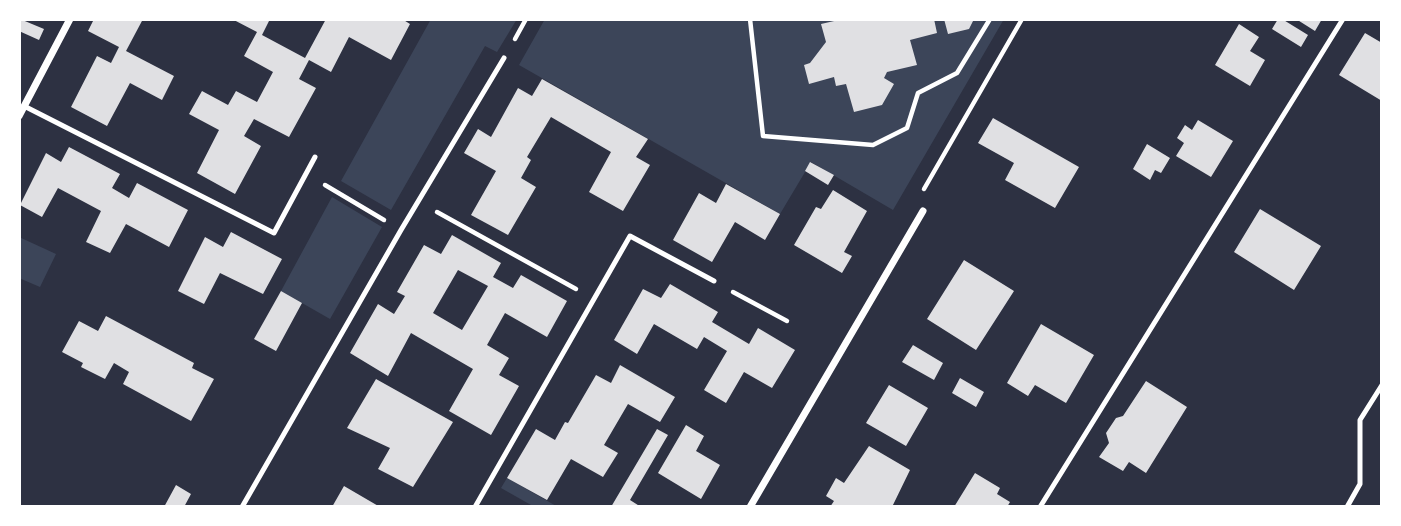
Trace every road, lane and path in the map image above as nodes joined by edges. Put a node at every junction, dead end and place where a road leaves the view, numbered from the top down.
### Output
1 (70, 19) edge
2 (990, 19) edge
3 (1022, 19) edge
4 (1343, 19) edge
5 (749, 20) edge
6 (504, 58) dead end
7 (24, 106) junction
8 (19, 116) edge
9 (315, 157) dead end
10 (306, 174) junction
11 (918, 199) dead end
12 (418, 201) junction
13 (923, 211) dead end
14 (401, 230) junction
15 (714, 281) joint
16 (594, 298) junction
17 (787, 321) dead end
18 (1382, 385) edge
19 (242, 507) edge
20 (475, 507) edge
21 (750, 507) edge
22 (1040, 507) edge
23 (1347, 507) edge

1 - 7 street
2 - 5 path
3 - 11 path
4 - 22 lane
6 - 12 lane
7 - 8 street
7 - 10 lane
9 - 10 lane
10 - 14 path
12 - 14 lane
12 - 16 path
13 - 21 street
14 - 19 lane
15 - 16 lane
15 - 17 path
16 - 20 lane
18 - 23 lane

